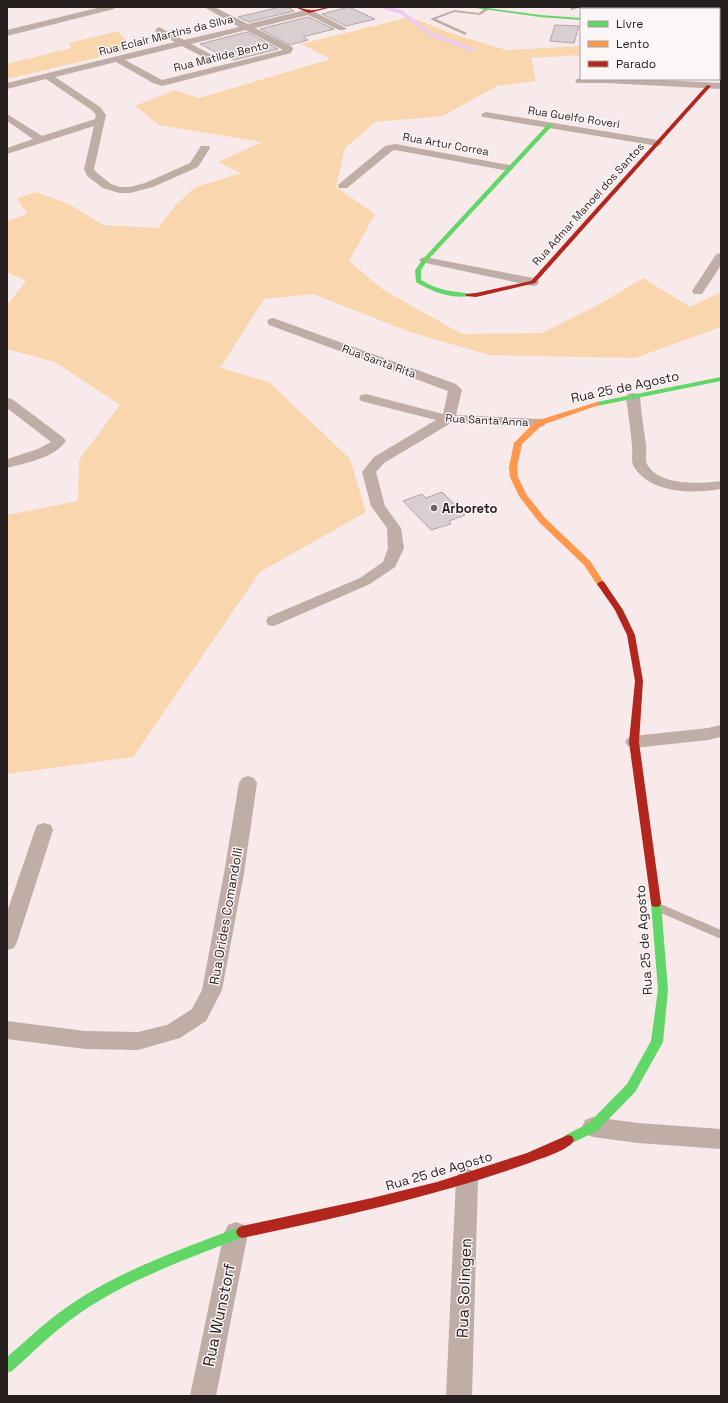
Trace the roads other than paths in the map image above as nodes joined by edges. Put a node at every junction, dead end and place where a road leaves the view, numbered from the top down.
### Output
1 (111, 7) edge
2 (208, 7) edge
3 (297, 7) edge
4 (330, 7) edge
5 (470, 7) edge
6 (506, 7) edge
7 (487, 9) junction
8 (577, 9) edge
9 (65, 10) dead end
10 (309, 12) junction
11 (76, 15) junction
12 (540, 16) junction
13 (580, 18) edge
14 (247, 27) junction
15 (342, 28) dead end
16 (159, 30) dead end
17 (7, 33) edge
18 (466, 34) dead end
19 (183, 43) junction
20 (211, 58) dead end
21 (117, 59) junction
22 (47, 76) junction
23 (580, 81) dead end
24 (7, 86) edge
25 (709, 86) junction
26 (721, 86) edge
27 (486, 115) dead end
28 (7, 117) edge
29 (99, 121) junction
30 (550, 125) junction
31 (40, 140) junction
32 (658, 143) junction
33 (205, 148) dead end
34 (7, 151) edge
35 (510, 168) junction
36 (344, 186) dead end
37 (721, 256) edge
38 (425, 260) junction
39 (533, 282) junction
40 (698, 292) dead end
41 (273, 322) dead end
42 (721, 379) edge
43 (633, 397) junction
44 (366, 398) dead end
45 (7, 402) edge
46 (448, 420) junction
47 (539, 423) junction
48 (7, 464) edge
49 (721, 485) edge
50 (274, 621) dead end
51 (721, 730) edge
52 (634, 742) junction
53 (248, 782) dead end
54 (44, 830) dead end
55 (656, 906) junction
56 (721, 935) edge
57 (7, 942) edge
58 (7, 1030) edge
59 (593, 1127) junction
60 (721, 1139) edge
61 (467, 1179) junction
62 (236, 1233) junction
63 (7, 1366) edge
64 (203, 1396) edge
65 (460, 1396) edge

1 - 11 street
2 - 14 street
3 - 10 street
4 - 10 street, Rua Eclair Martins da Silva
5 - 7 street
6 - 8 street
7 - 12 street
7 - 18 lane
8 - 12 street
9 - 11 street
10 - 14 street, Rua Eclair Martins da Silva
10 - 15 street
11 - 17 street
12 - 13 street
14 - 19 street, Rua Eclair Martins da Silva
14 - 21 street, Rua Matilde Bento
16 - 19 street
19 - 20 street
19 - 21 street, Rua Eclair Martins da Silva
21 - 22 street, Rua Eclair Martins da Silva
22 - 24 street, Rua Eclair Martins da Silva
22 - 29 street
23 - 25 street
25 - 26 street
25 - 32 street, Rua Admar Manoel dos Santos
27 - 30 street, Rua Guelfo Roveri
28 - 31 street
29 - 31 street
29 - 33 street
30 - 32 street, Rua Guelfo Roveri
30 - 35 street, Rua Admar Manoel dos Santos
31 - 34 street
32 - 39 street, Rua Admar Manoel dos Santos
35 - 36 street, Rua Artur Correa
35 - 38 street, Rua Admar Manoel dos Santos
37 - 40 street
38 - 39 street
38 - 39 street, Rua Admar Manoel dos Santos
41 - 46 street, Rua Santa Rita
42 - 43 street, Rua 25 de Agosto
43 - 47 street, Rua 25 de Agosto
43 - 49 street
44 - 46 street, Rua Santa Anna
45 - 48 street
46 - 47 street, Rua Santa Anna
46 - 50 street
47 - 52 street, Rua 25 de Agosto
51 - 52 street
52 - 55 street, Rua 25 de Agosto
53 - 58 street, Rua Orides Comandolli
54 - 57 street
55 - 56 lane
55 - 59 street, Rua 25 de Agosto
59 - 60 street
59 - 61 street, Rua 25 de Agosto
61 - 62 street, Rua 25 de Agosto
61 - 65 street, Rua Solingen
62 - 63 street, Rua 25 de Agosto
62 - 64 street, Rua Wunstorf

